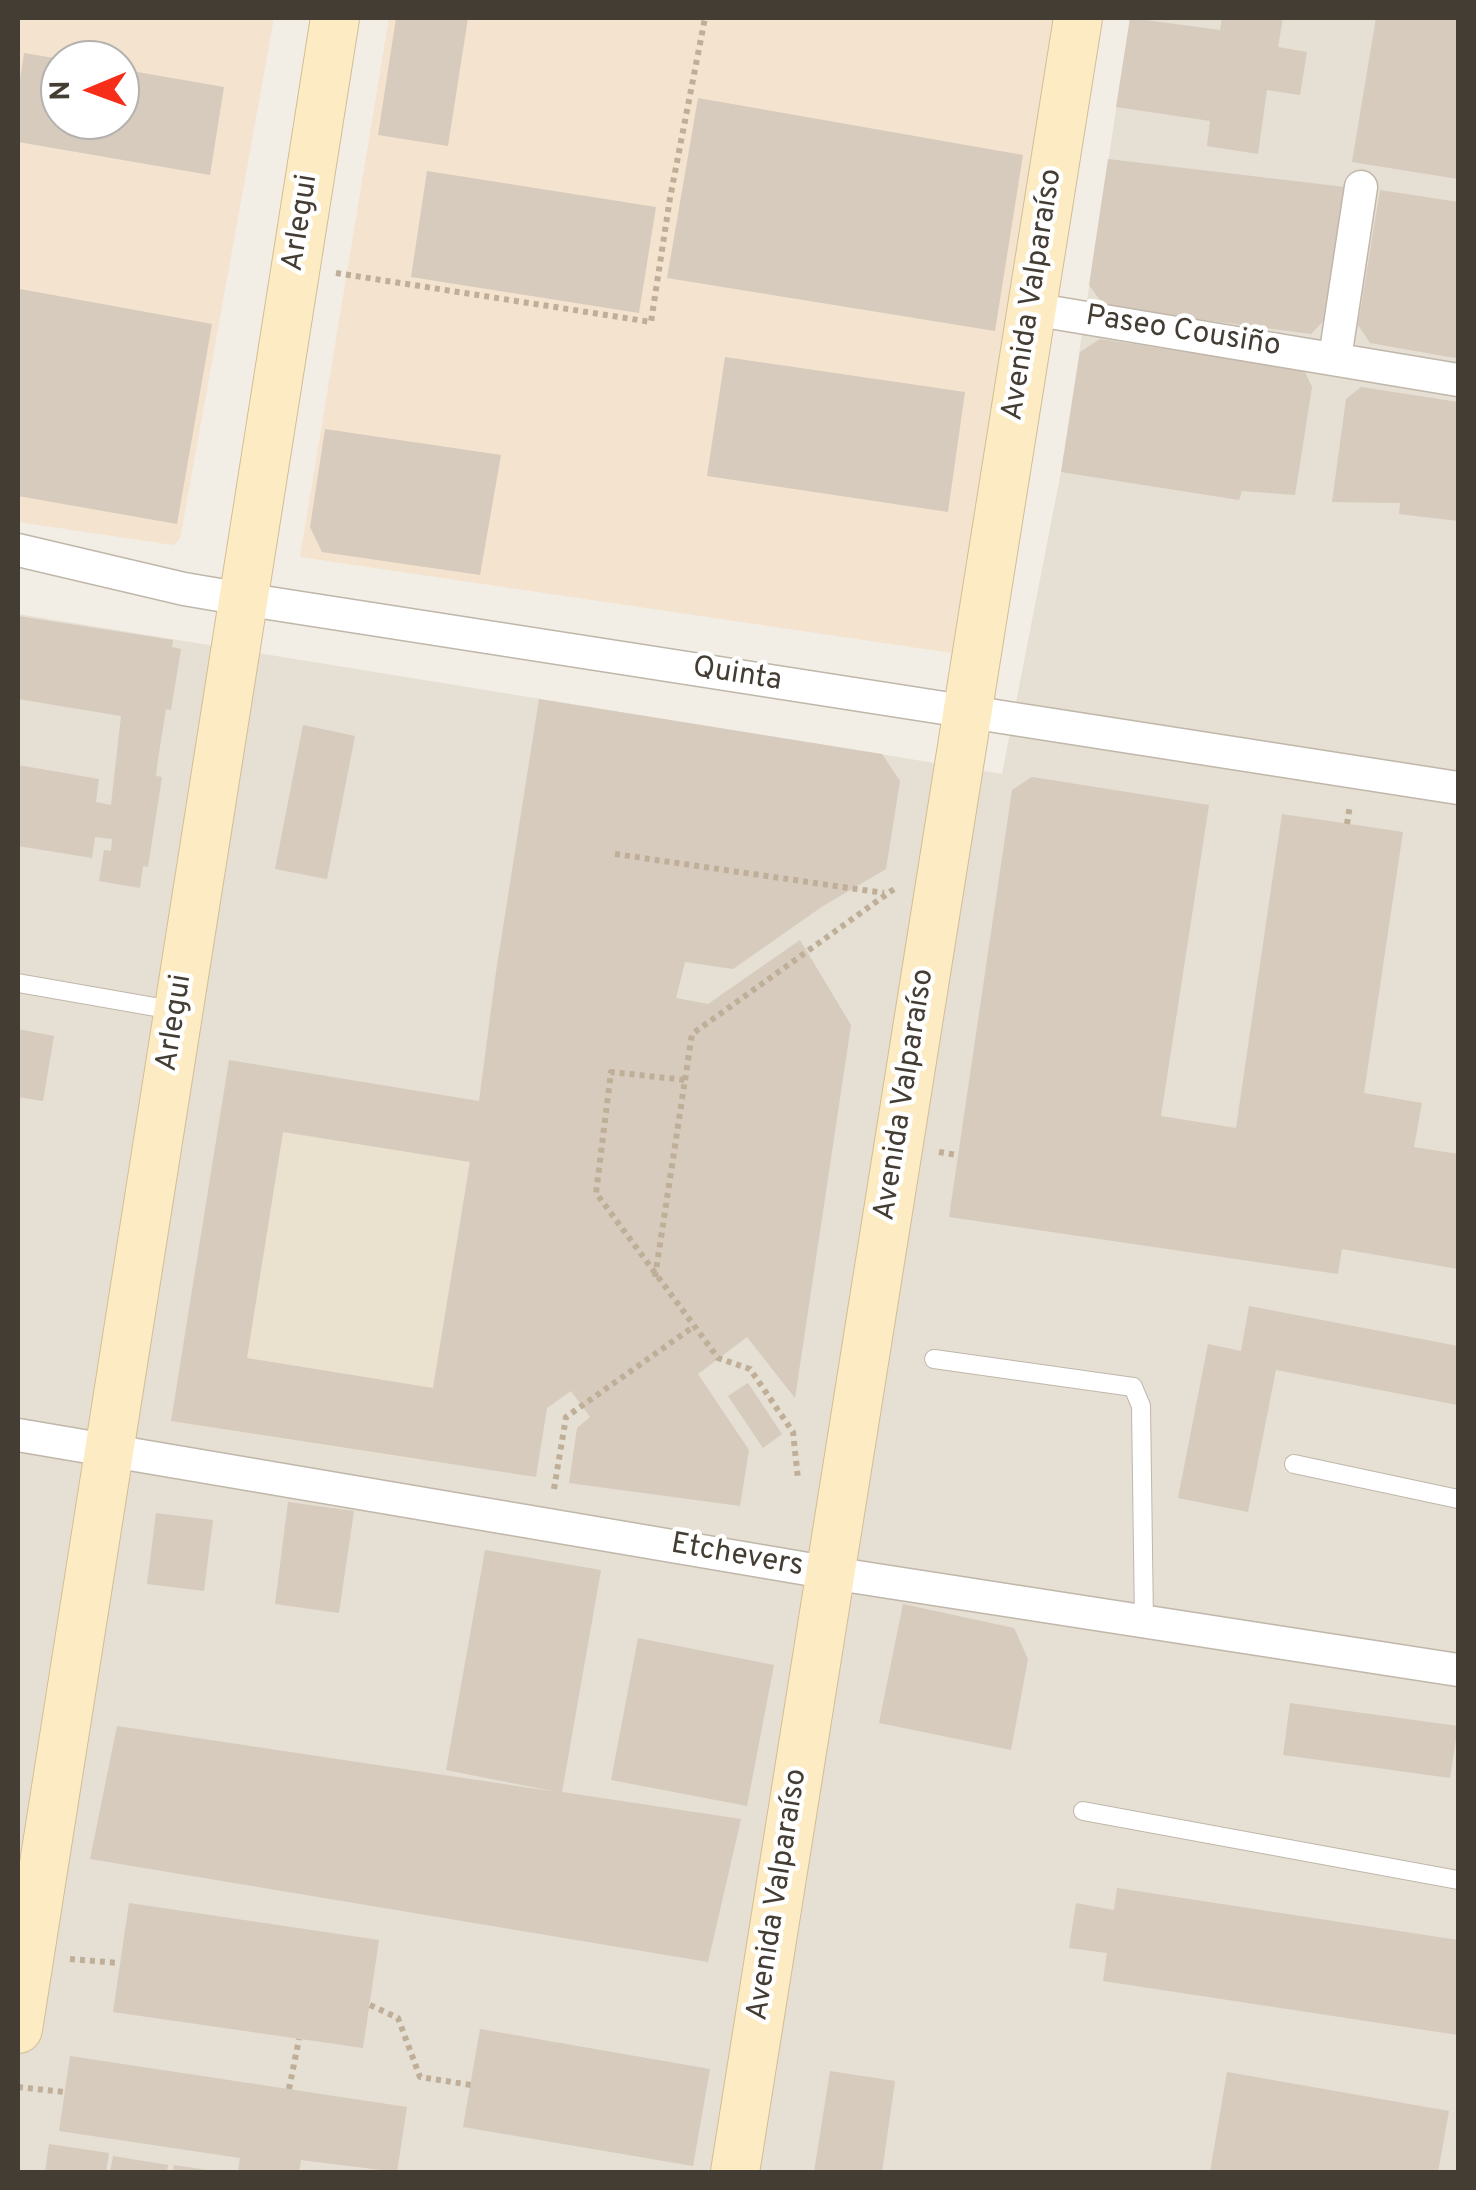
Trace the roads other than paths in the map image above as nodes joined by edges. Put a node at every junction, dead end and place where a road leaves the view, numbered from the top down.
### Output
1 (335, 18) edge
2 (1078, 18) edge
3 (1361, 186) dead end
4 (1032, 309) junction
5 (1335, 358) junction
6 (1458, 380) edge
7 (18, 550) edge
8 (243, 599) junction
9 (968, 712) junction
10 (1458, 788) edge
11 (18, 982) edge
12 (178, 1010) junction
13 (934, 1358) dead end
14 (18, 1434) edge
15 (108, 1451) junction
16 (1294, 1464) dead end
17 (1458, 1499) edge
18 (831, 1573) junction
19 (1144, 1622) junction
20 (1458, 1670) edge
21 (1083, 1811) dead end
22 (1458, 1880) edge
23 (18, 2028) edge
24 (736, 2172) edge

1 - 8 street, Arlegui
2 - 4 street, Avenida Valparaíso
3 - 5 street
4 - 5 street, Paseo Cousiño
4 - 9 street, Avenida Valparaíso
5 - 6 street, Paseo Cousiño
7 - 8 street, Quinta
8 - 9 street, Quinta
8 - 12 street, Arlegui
9 - 10 street, Quinta
9 - 18 street, Avenida Valparaíso
11 - 12 lane
12 - 15 street, Arlegui
13 - 19 lane
14 - 15 street, Etchevers
15 - 18 street, Etchevers
15 - 23 street, Arlegui
16 - 17 lane
18 - 19 street, Etchevers
18 - 24 street, Avenida Valparaíso
19 - 20 street, Etchevers
21 - 22 lane

